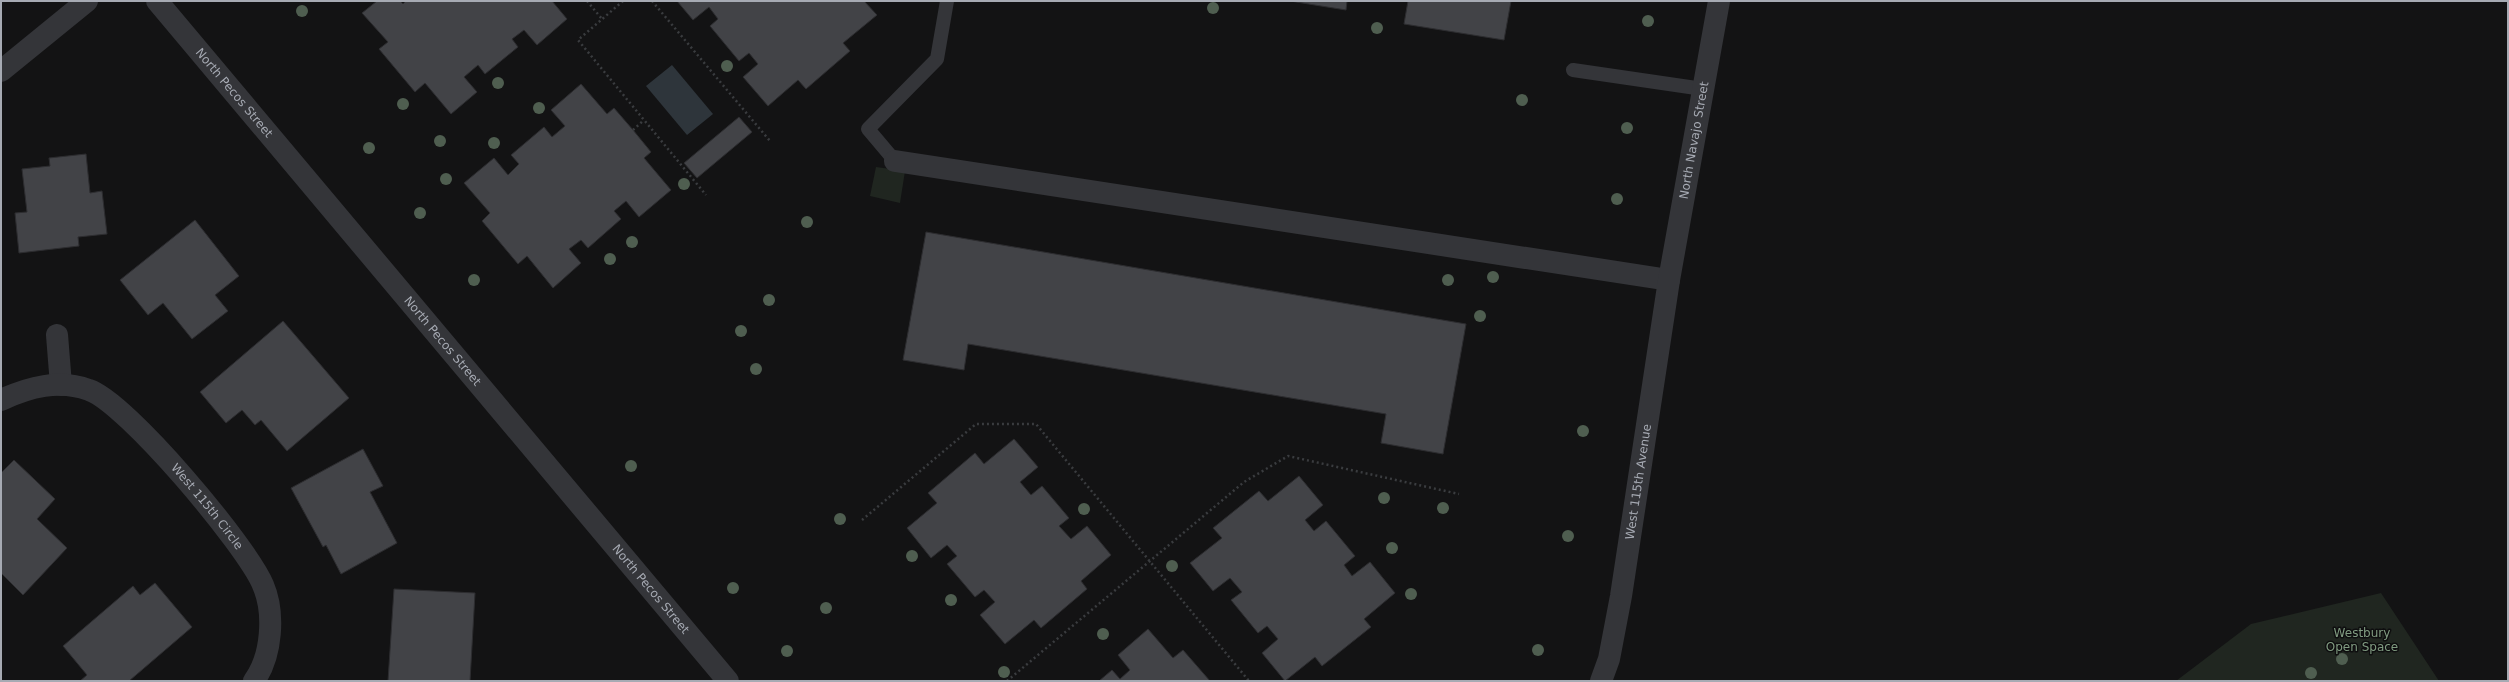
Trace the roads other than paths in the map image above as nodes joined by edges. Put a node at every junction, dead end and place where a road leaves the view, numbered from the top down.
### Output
1 (87, 1) edge
2 (157, 1) edge
3 (947, 1) edge
4 (1719, 1) edge
5 (1573, 70) dead end
6 (1, 71) edge
7 (1703, 89) junction
8 (895, 161) joint
9 (1669, 280) junction
10 (57, 335) dead end
11 (61, 385) junction
12 (1, 400) edge
13 (254, 681) edge
14 (728, 681) edge
15 (1601, 681) edge

1 - 6 street
2 - 14 street, North Pecos Street
3 - 8 lane
4 - 7 street, North Navajo Street
5 - 7 lane
7 - 9 street, North Navajo Street
8 - 9 street
9 - 15 street, West 115th Avenue
10 - 11 street
11 - 12 street, West 115th Circle
11 - 13 street, West 115th Circle

